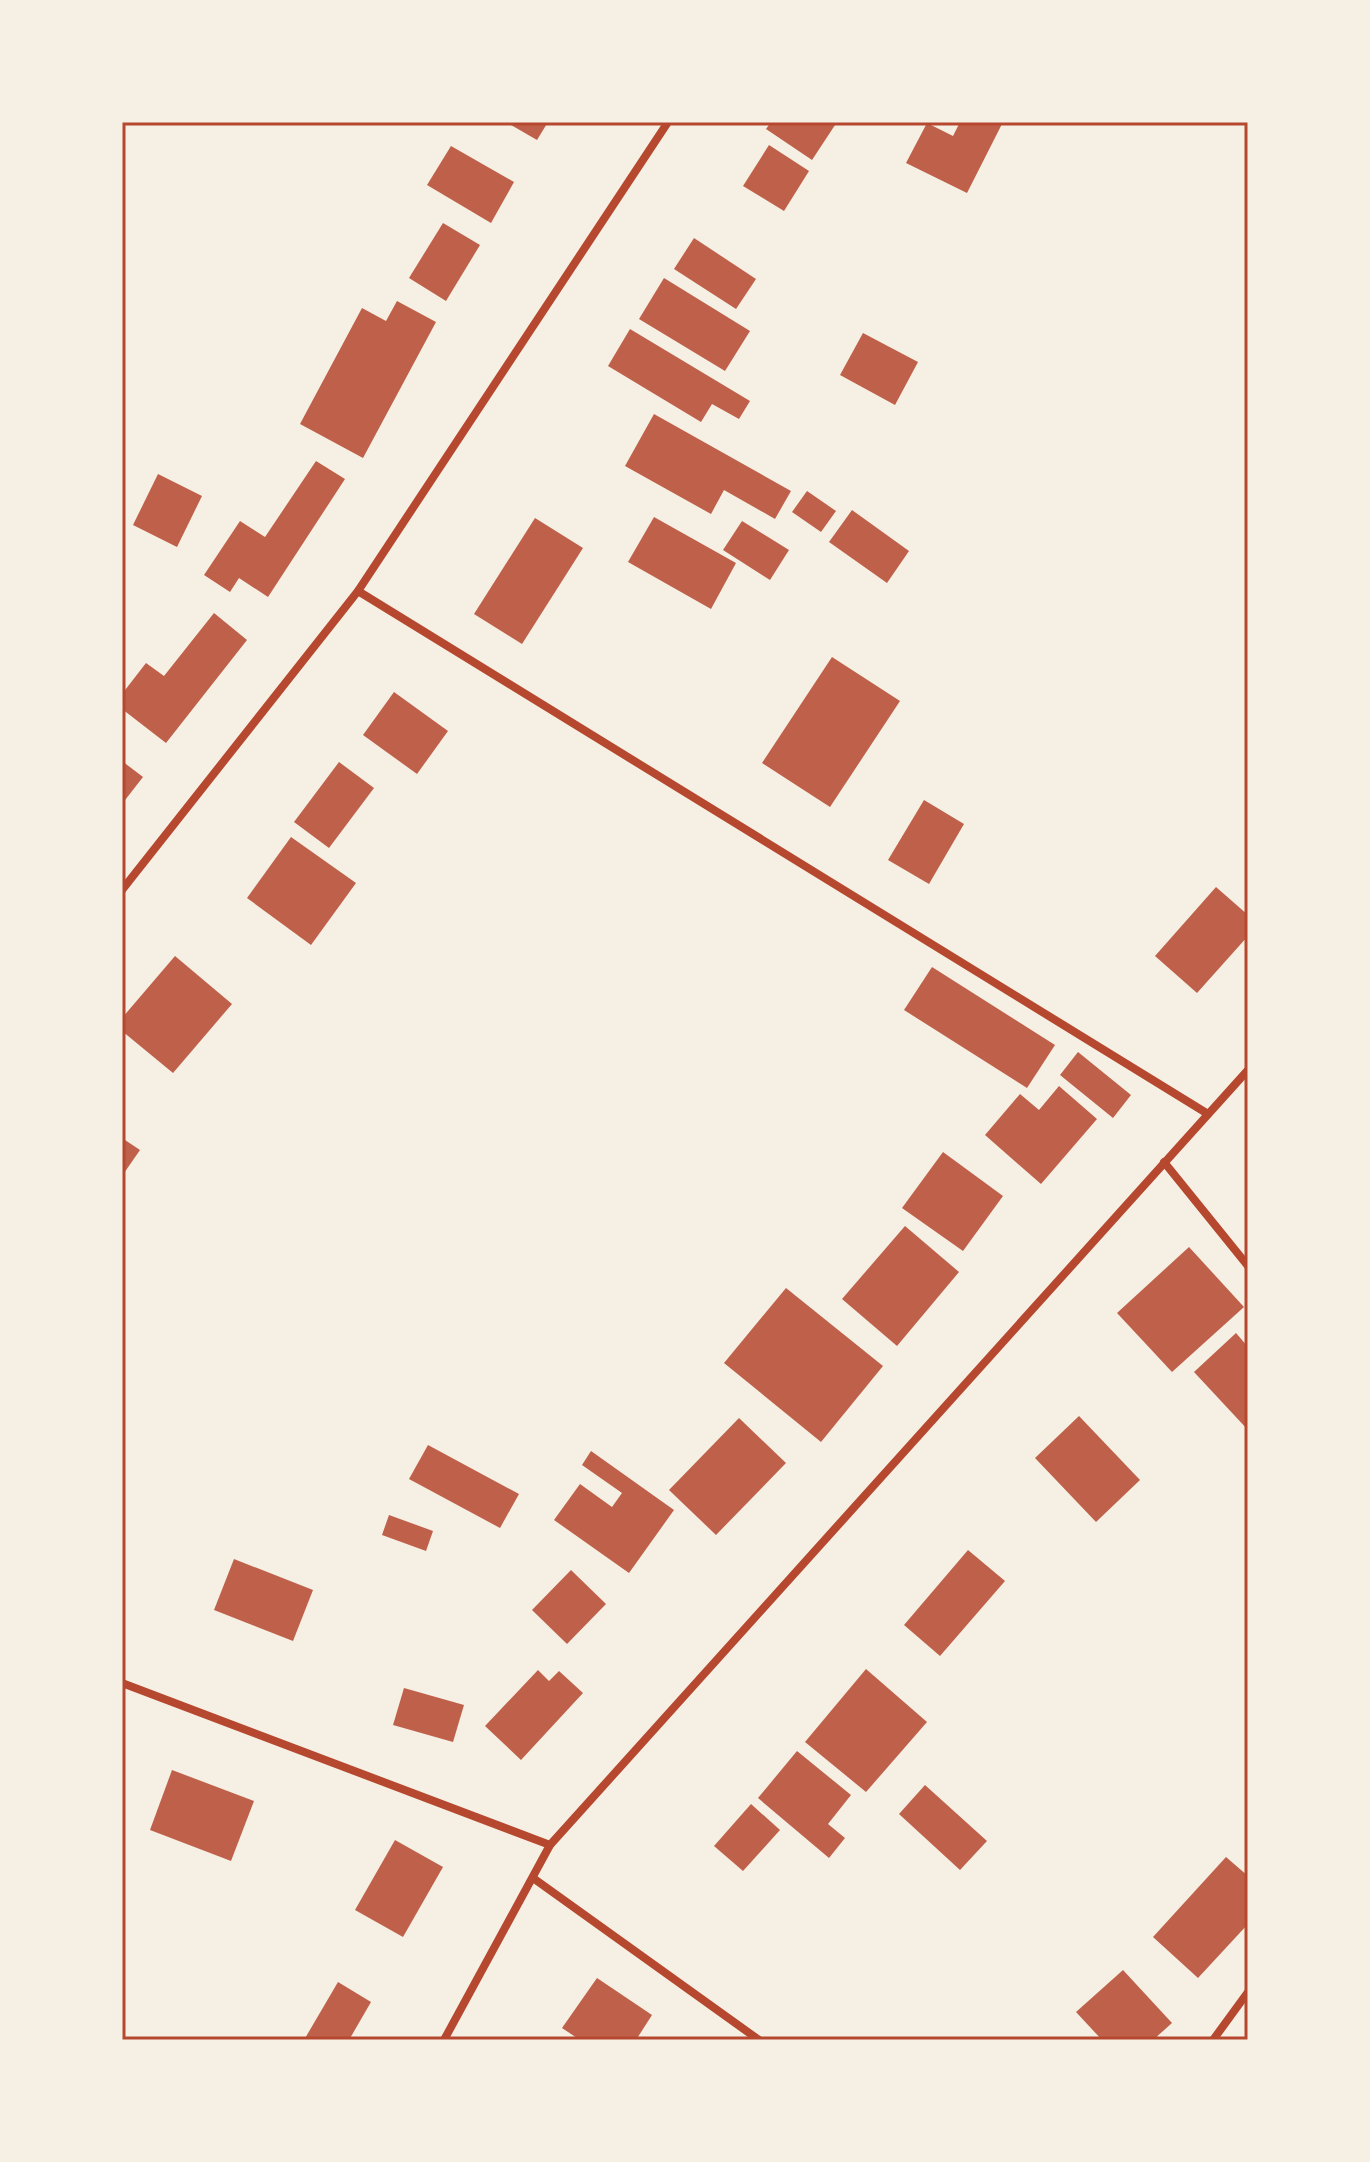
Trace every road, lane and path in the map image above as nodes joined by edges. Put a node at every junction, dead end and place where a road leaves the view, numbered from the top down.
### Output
1 (668, 122) edge
2 (358, 591) junction
3 (122, 890) edge
4 (1248, 1070) edge
5 (1208, 1114) junction
6 (1164, 1162) junction
7 (1248, 1266) edge
8 (122, 1683) edge
9 (550, 1845) junction
10 (533, 1878) junction
11 (1248, 1992) edge
12 (444, 2040) edge
13 (759, 2040) edge
14 (1213, 2040) edge

1 - 2 street
2 - 3 street
2 - 5 street
4 - 5 street
5 - 6 street
6 - 7 street
6 - 9 street
8 - 9 street
9 - 10 street
10 - 12 street
10 - 13 street
11 - 14 street

